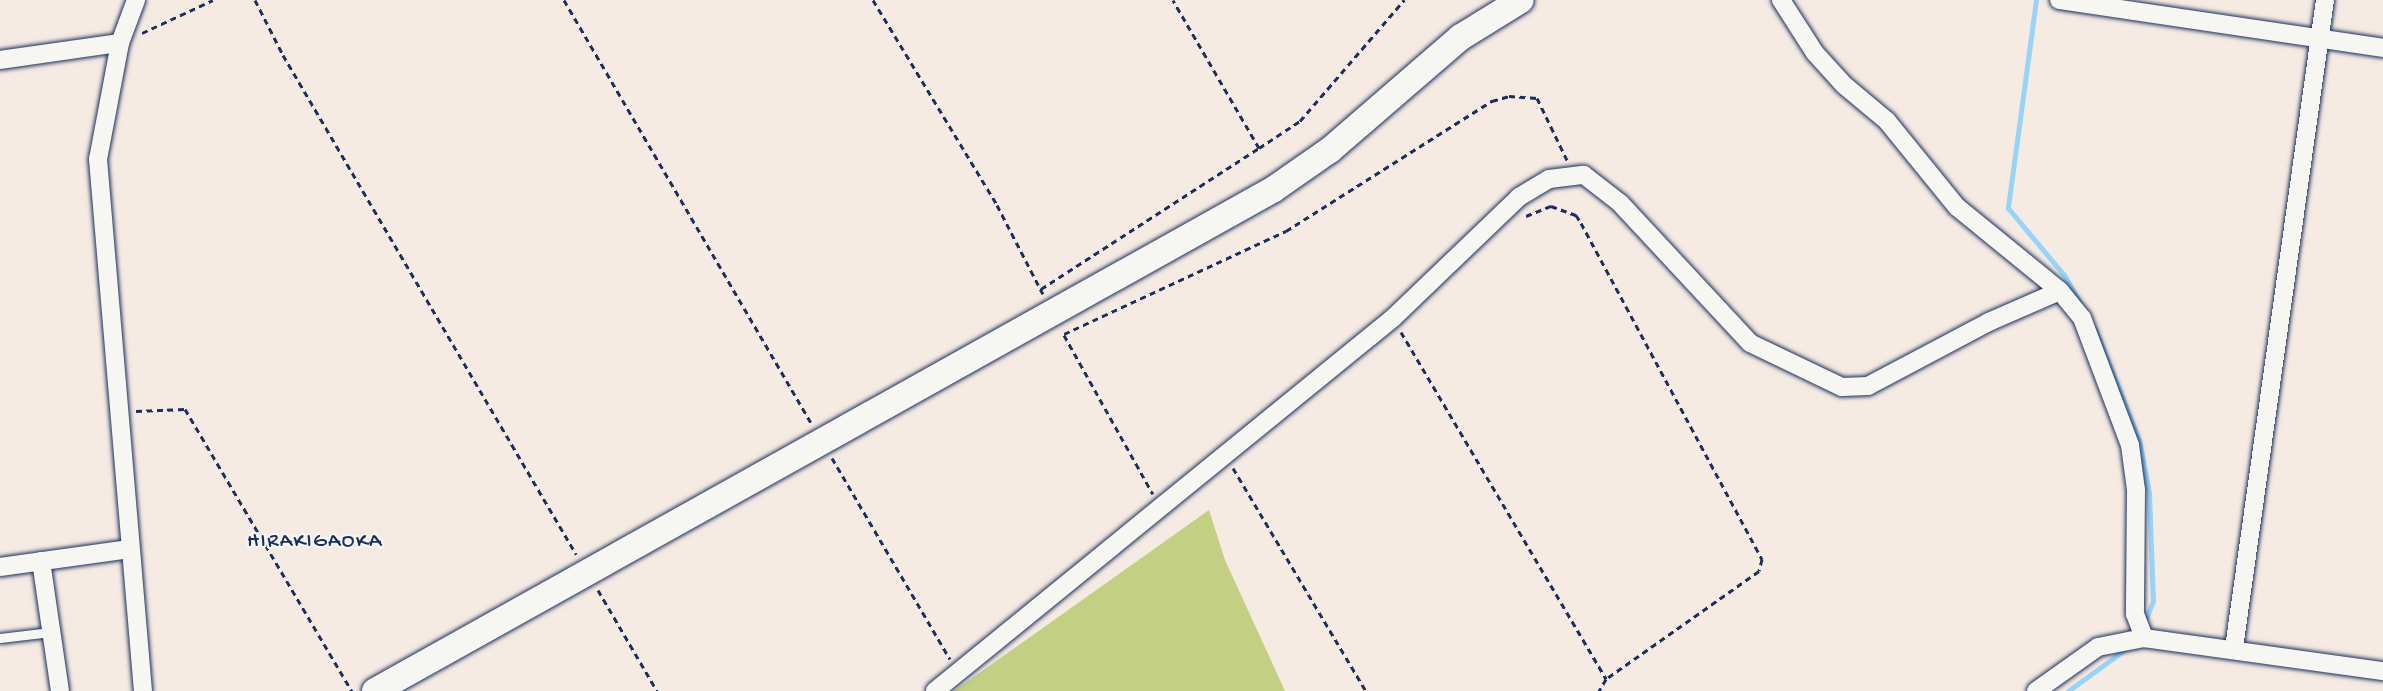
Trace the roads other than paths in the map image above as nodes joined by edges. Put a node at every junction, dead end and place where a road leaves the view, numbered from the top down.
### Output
1 (136, 0) edge
2 (1521, 0) edge
3 (1781, 0) edge
4 (2059, 0) edge
5 (2325, 0) edge
6 (2319, 40) junction
7 (120, 43) junction
8 (2383, 48) edge
9 (0, 60) edge
10 (2060, 291) junction
11 (130, 549) junction
12 (41, 561) junction
13 (0, 567) edge
14 (51, 633) junction
15 (0, 638) edge
16 (2144, 638) junction
17 (2234, 648) junction
18 (2383, 671) edge
19 (60, 691) edge
20 (143, 691) edge
21 (375, 691) edge
22 (935, 691) edge
23 (2036, 691) edge

1 - 7 street
2 - 21 street
3 - 10 street
4 - 6 street
5 - 6 street
6 - 8 street
6 - 17 street
7 - 9 street
7 - 11 street
10 - 16 street
10 - 22 street
11 - 12 street
11 - 20 street
12 - 13 street
12 - 14 street
14 - 15 lane
14 - 19 street
16 - 17 street
16 - 23 street
17 - 18 street

